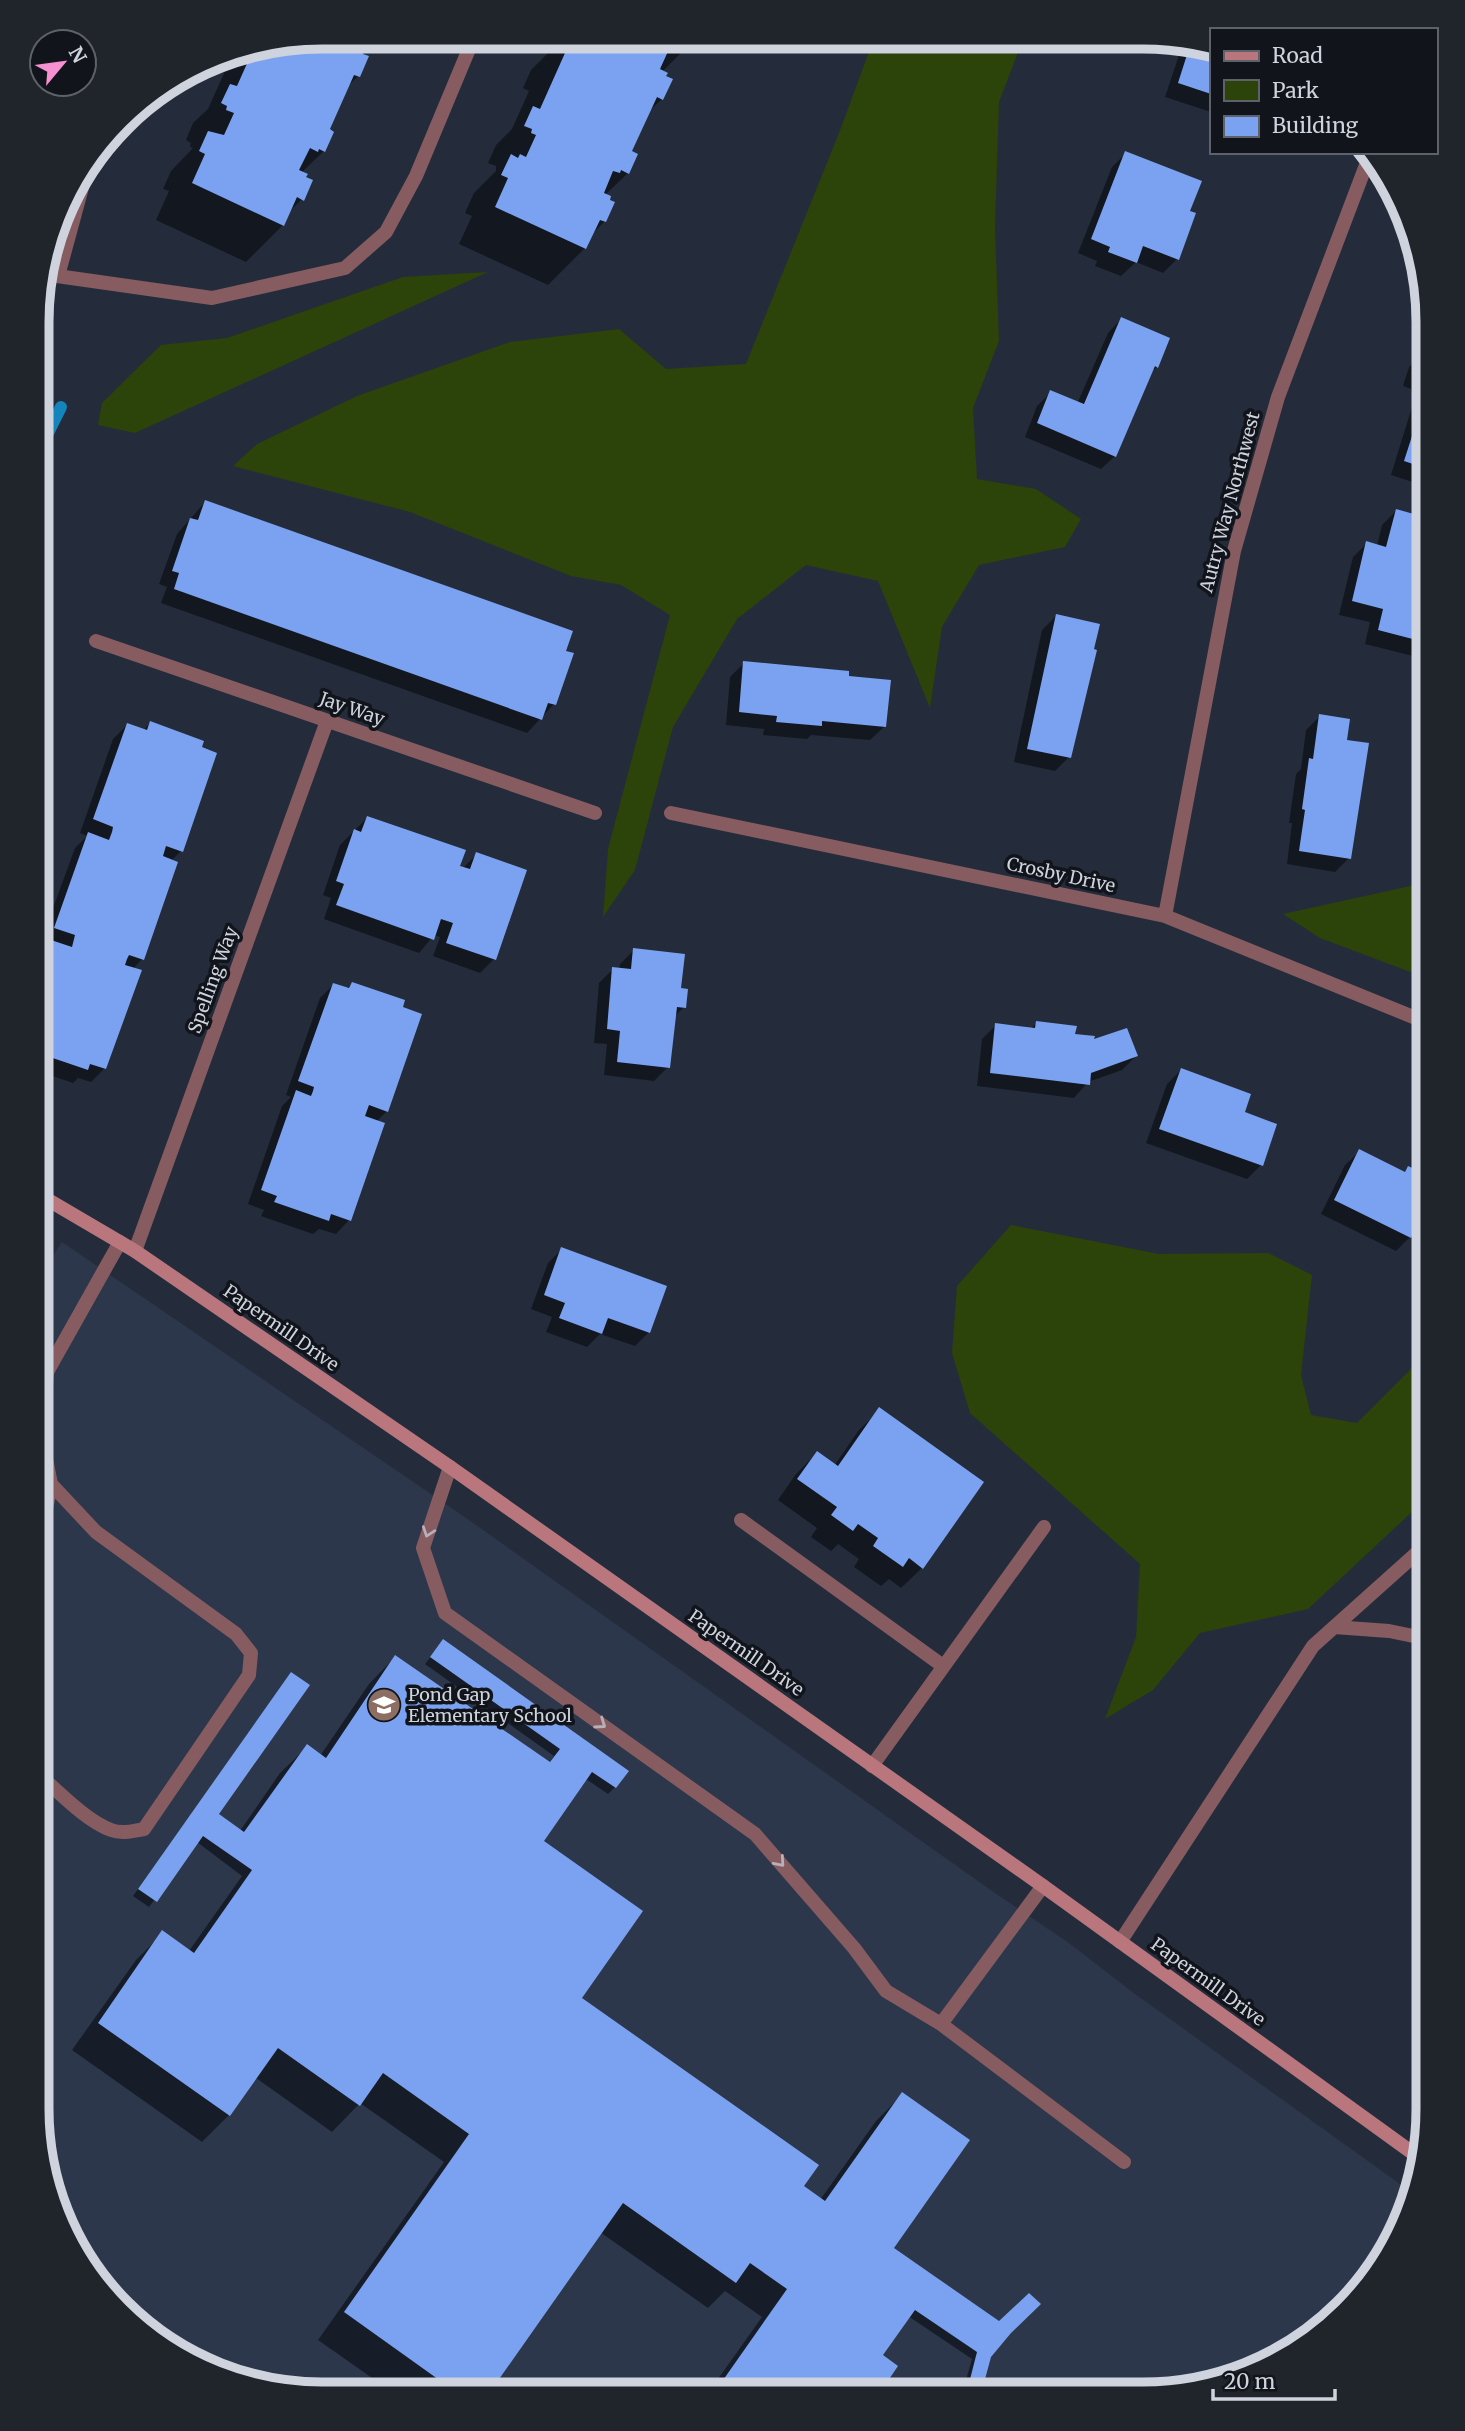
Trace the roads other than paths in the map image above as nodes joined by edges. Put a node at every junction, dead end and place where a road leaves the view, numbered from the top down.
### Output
1 (469, 49) edge
2 (1366, 165) edge
3 (80, 197) edge
4 (53, 275) edge
5 (58, 276) junction
6 (96, 641) dead end
7 (327, 721) junction
8 (595, 813) dead end
9 (671, 813) dead end
10 (1165, 916) junction
11 (1416, 1018) edge
12 (49, 1200) edge
13 (120, 1242) junction
14 (135, 1251) junction
15 (49, 1368) edge
16 (450, 1467) junction
17 (49, 1474) edge
18 (51, 1484) junction
19 (49, 1494) edge
20 (741, 1520) dead end
21 (1044, 1527) dead end
22 (1416, 1554) edge
23 (1334, 1627) junction
24 (1416, 1637) edge
25 (943, 1666) junction
26 (872, 1766) junction
27 (49, 1783) edge
28 (1043, 1886) junction
29 (1120, 1942) junction
30 (941, 2024) junction
31 (1413, 2153) edge
32 (1124, 2162) dead end

1 - 5 street
2 - 10 street, Autry Way Northwest
3 - 5 street
4 - 5 street
6 - 7 street, Jay Way
7 - 8 street, Jay Way
7 - 14 street, Spelling Way
9 - 10 street, Crosby Drive
10 - 11 street, Crosby Drive
12 - 13 main road, Papermill Drive
13 - 14 main road, Papermill Drive
13 - 15 street
14 - 16 main road, Papermill Drive
16 - 26 main road, Papermill Drive
16 -> 30 street
17 - 18 street
18 - 19 street
18 - 27 street
20 - 25 street
21 - 25 street
22 - 23 street
23 - 24 street
23 - 29 street
25 - 26 street
26 - 28 main road, Papermill Drive
28 - 29 main road, Papermill Drive
28 - 30 street
29 - 31 main road, Papermill Drive
30 - 32 street

